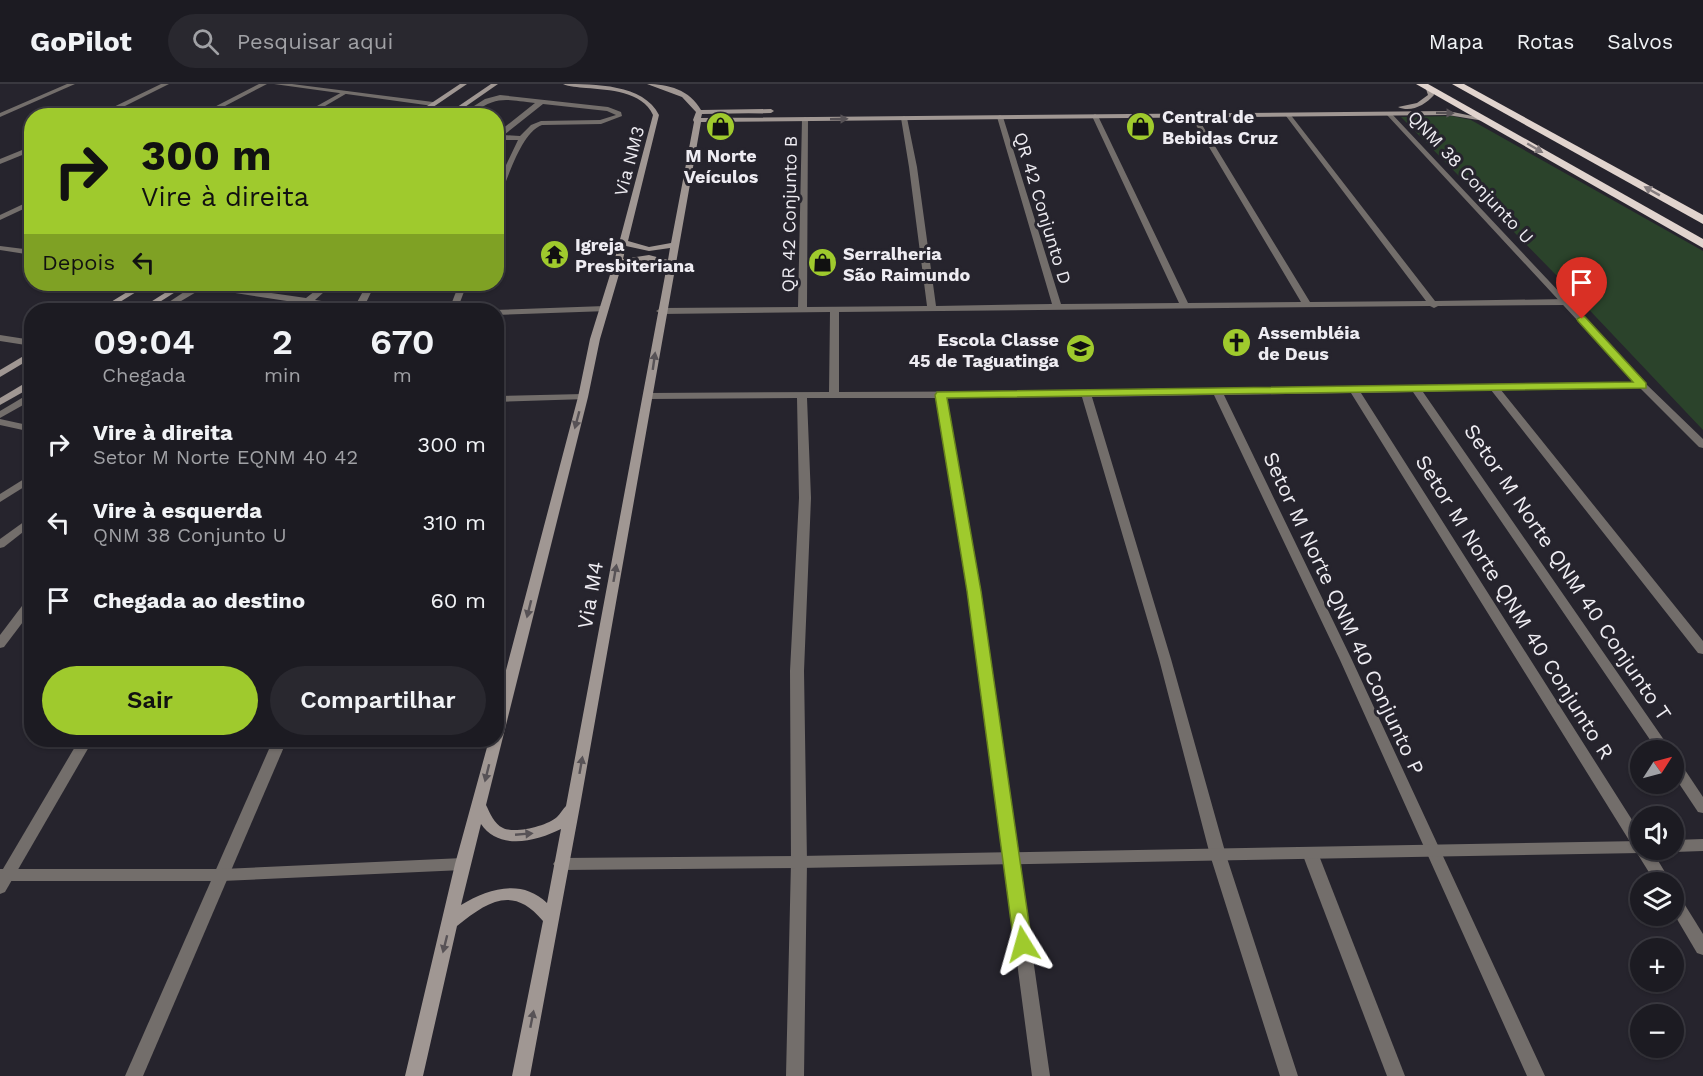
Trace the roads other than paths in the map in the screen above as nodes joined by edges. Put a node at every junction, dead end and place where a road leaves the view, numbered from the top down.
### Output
1 (72, 84) edge
2 (166, 84) edge
3 (264, 84) edge
4 (277, 84) edge
5 (464, 84) edge
6 (495, 84) edge
7 (566, 84) edge
8 (575, 84) edge
9 (650, 84) edge
10 (1457, 84) edge
11 (1425, 86) edge
12 (453, 91) junction
13 (346, 92) junction
14 (481, 93) junction
15 (542, 101) junction
16 (433, 104) junction
17 (1397, 107) junction
18 (115, 108) edge
19 (216, 108) edge
20 (317, 108) edge
21 (427, 108) edge
22 (459, 108) edge
23 (476, 108) edge
24 (761, 111) junction
25 (1389, 114) junction
26 (1405, 114) junction
27 (0, 115) edge
28 (1288, 115) junction
29 (698, 116) junction
30 (1095, 116) junction
31 (1193, 116) junction
32 (504, 117) edge
33 (1000, 117) junction
34 (519, 118) junction
35 (904, 118) junction
36 (805, 119) junction
37 (1484, 119) junction
38 (760, 120) junction
39 (504, 132) edge
40 (504, 138) edge
41 (522, 138) junction
42 (24, 152) edge
43 (0, 162) edge
44 (504, 178) edge
45 (24, 206) edge
46 (0, 218) edge
47 (1703, 220) edge
48 (623, 242) junction
49 (676, 244) junction
50 (1703, 244) edge
51 (0, 248) edge
52 (24, 252) edge
53 (618, 262) junction
54 (672, 264) junction
55 (133, 291) edge
56 (173, 291) edge
57 (189, 291) edge
58 (241, 291) edge
59 (320, 291) edge
60 (306, 302) junction
61 (1567, 302) junction
62 (114, 303) edge
63 (153, 303) edge
64 (171, 303) edge
65 (313, 303) edge
66 (1434, 304) junction
67 (1308, 306) junction
68 (1185, 307) junction
69 (1058, 308) junction
70 (605, 309) junction
71 (932, 309) junction
72 (803, 310) junction
73 (835, 310) junction
74 (661, 311) junction
75 (504, 312) edge
76 (0, 338) edge
77 (24, 342) edge
78 (24, 359) edge
79 (0, 376) edge
80 (1642, 385) junction
81 (24, 387) edge
82 (1494, 388) junction
83 (1416, 389) junction
84 (1354, 390) junction
85 (1218, 392) junction
86 (1086, 393) junction
87 (941, 395) junction
88 (648, 396) junction
89 (802, 396) junction
90 (834, 396) junction
91 (583, 397) junction
92 (504, 399) edge
93 (24, 400) edge
94 (0, 402) edge
95 (0, 415) edge
96 (0, 422) edge
97 (24, 427) edge
98 (1703, 445) edge
99 (24, 482) edge
100 (0, 499) edge
101 (24, 525) edge
102 (1, 543) edge
103 (24, 612) edge
104 (0, 644) edge
105 (1703, 650) edge
106 (504, 707) edge
107 (1657, 740) edge
108 (82, 747) edge
109 (277, 747) edge
110 (494, 747) edge
111 (1684, 780) edge
112 (479, 806) junction
113 (573, 806) junction
114 (1703, 808) edge
115 (1630, 828) edge
116 (1684, 846) edge
117 (1703, 846) edge
118 (1630, 847) edge
119 (1433, 851) junction
120 (1311, 853) junction
121 (1218, 855) junction
122 (1011, 857) junction
123 (799, 862) junction
124 (463, 864) junction
125 (561, 864) junction
126 (222, 875) junction
127 (2, 879) edge
128 (1684, 917) edge
129 (551, 919) junction
130 (450, 922) junction
131 (1703, 948) edge
132 (134, 1076) edge
133 (414, 1076) edge
134 (521, 1076) edge
135 (795, 1076) edge
136 (1041, 1076) edge
137 (1289, 1076) edge
138 (1396, 1076) edge
139 (1536, 1076) edge

1 - 27 street
2 - 18 street
3 - 19 street
4 - 13 street
5 - 12 main road
6 - 14 main road
7 - 8 main road, Via NM3
8 - 48 main road, Via NM3
9 - 29 main road
47 -> 10 highway
11 - 17 main road
11 - 37 highway
12 - 14 main road
12 - 16 main road
13 - 16 street
13 - 20 street
14 - 22 main road
15 - 23 street
15 - 34 street
15 - 41 street
16 - 21 main road
17 - 24 main road
17 - 26 main road
24 - 29 main road
24 - 38 main road
25 - 26 main road
25 - 28 main road
25 - 61 street, QNM 38 Conjunto U
26 -> 37 main road
28 - 31 main road
28 - 66 street
29 - 38 main road
29 - 49 main road, Via M4
30 - 31 main road
30 - 33 main road
30 - 68 street
31 - 67 street
32 - 34 street
33 - 35 main road
33 - 69 street, QR 42 Conjunto D
34 - 39 street
36 -> 35 main road
35 - 71 street
36 - 38 main road
36 - 72 street, QR 42 Conjunto B
37 -> 50 highway
40 - 41 street
41 - 44 street
42 - 43 street
45 - 46 street
48 - 49 main road
48 - 53 main road
49 - 54 main road, Via M4
51 - 52 street
53 - 54 main road
53 - 70 main road
54 - 74 main road, Via M4
55 - 62 main road
56 - 63 main road
57 - 64 street
58 - 60 street
59 - 60 street
60 - 65 street
61 - 66 street
61 - 80 street, QNM 38 Conjunto U
66 - 67 street
67 - 68 street
68 - 69 street
69 - 71 street
70 - 75 street
70 - 91 main road
71 - 73 street
72 - 73 street
72 - 74 street
73 - 90 street
88 -> 74 main road, Via M4
76 - 77 street
78 - 79 main road
80 - 82 street
80 - 98 street, QNM 38 Conjunto U
81 - 94 main road
82 - 83 street
82 - 105 street
83 - 84 street
83 - 107 street, Setor M Norte QNM 40 Conjunto T
84 - 85 street
84 - 115 street, Setor M Norte QNM 40 Conjunto R
85 - 86 street
85 - 119 street, Setor M Norte QNM 40 Conjunto P
86 - 87 street
86 - 121 street
87 - 90 street
87 - 122 street
88 - 89 street
113 -> 88 main road, Via M4
89 - 90 street
89 - 123 street
91 - 92 street
91 -> 106 main road
93 - 95 street
96 - 97 street
99 - 100 street
101 - 102 street
103 - 104 street
108 - 127 street
109 - 126 street
110 -> 112 main road
111 - 114 street
112 -> 113 main road
112 - 124 main road
113 - 125 main road, Via M4
116 - 117 street
118 - 119 street
119 - 120 street
119 - 139 street, Setor M Norte QNM 40 Conjunto P
120 - 121 street
120 - 138 street
121 - 122 street
121 - 137 street
122 - 123 street
122 - 136 street
123 - 125 street
123 - 135 street
124 - 126 street
124 - 130 main road
125 - 129 main road, Via M4
126 - 127 street
126 - 132 street
128 - 131 street
129 - 130 main road
134 -> 129 main road, Via M4
130 -> 133 main road

